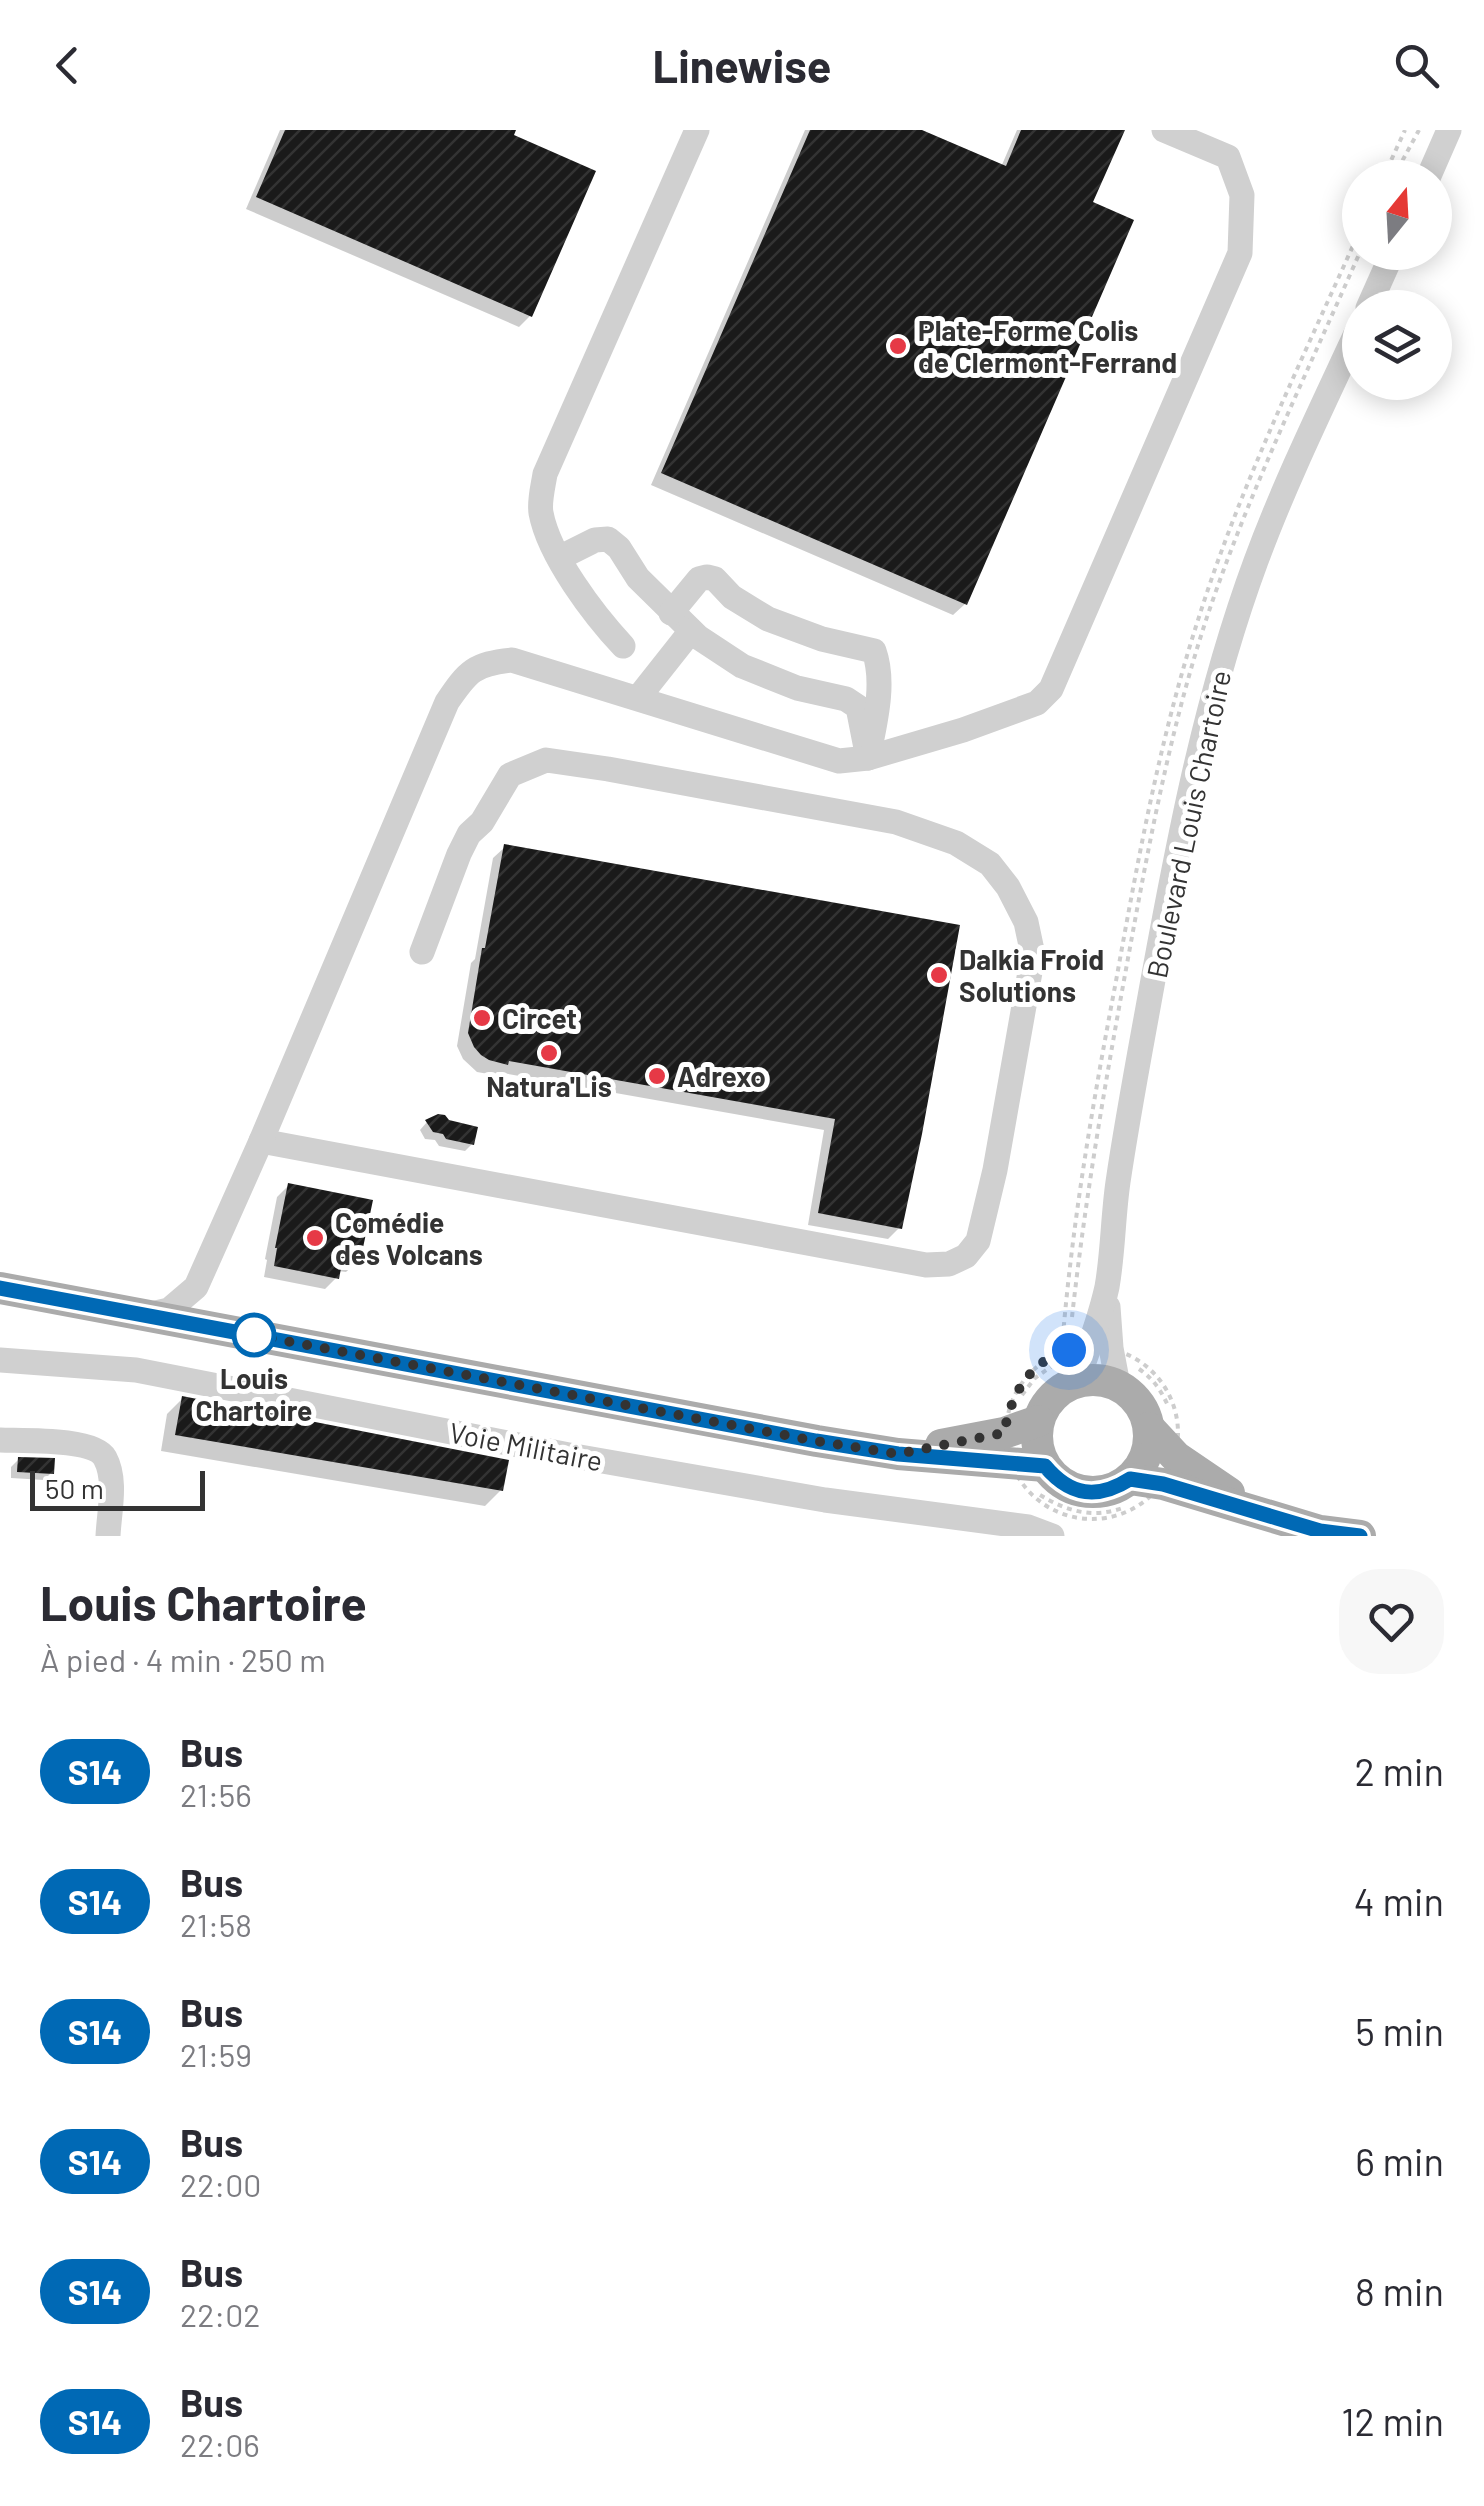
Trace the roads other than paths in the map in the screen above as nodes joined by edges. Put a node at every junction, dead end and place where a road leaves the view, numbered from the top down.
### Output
1 (697, 130) edge
2 (1164, 130) edge
3 (1449, 130) edge
4 (1436, 160) edge
5 (1342, 365) edge
6 (559, 558) junction
7 (672, 613) junction
8 (691, 631) junction
9 (623, 646) dead end
10 (638, 698) junction
11 (868, 758) junction
12 (422, 952) dead end
13 (261, 1141) junction
14 (196, 1287) junction
15 (0, 1288) edge
16 (148, 1315) junction
17 (232, 1331) junction
18 (0, 1360) edge
19 (1099, 1361) junction
20 (0, 1440) edge
21 (1021, 1446) junction
22 (1158, 1464) junction
23 (108, 1536) edge
24 (1052, 1536) edge
25 (1360, 1536) edge

1 - 6 street
2 - 11 street
3 - 4 street
5 - 19 street, Boulevard Louis Chartoire
6 - 7 street
6 - 9 street
7 - 8 street
7 - 11 street
8 - 10 street
8 - 11 street
10 - 11 street
10 - 13 street
12 - 13 street
13 - 14 street
14 - 16 street
14 - 17 street
15 - 16 main road
16 - 17 main road
17 - 21 main road
18 - 24 street, Voie Militaire
19 - 21 main road
19 - 22 main road
20 - 23 street
21 - 22 main road
22 - 25 main road

